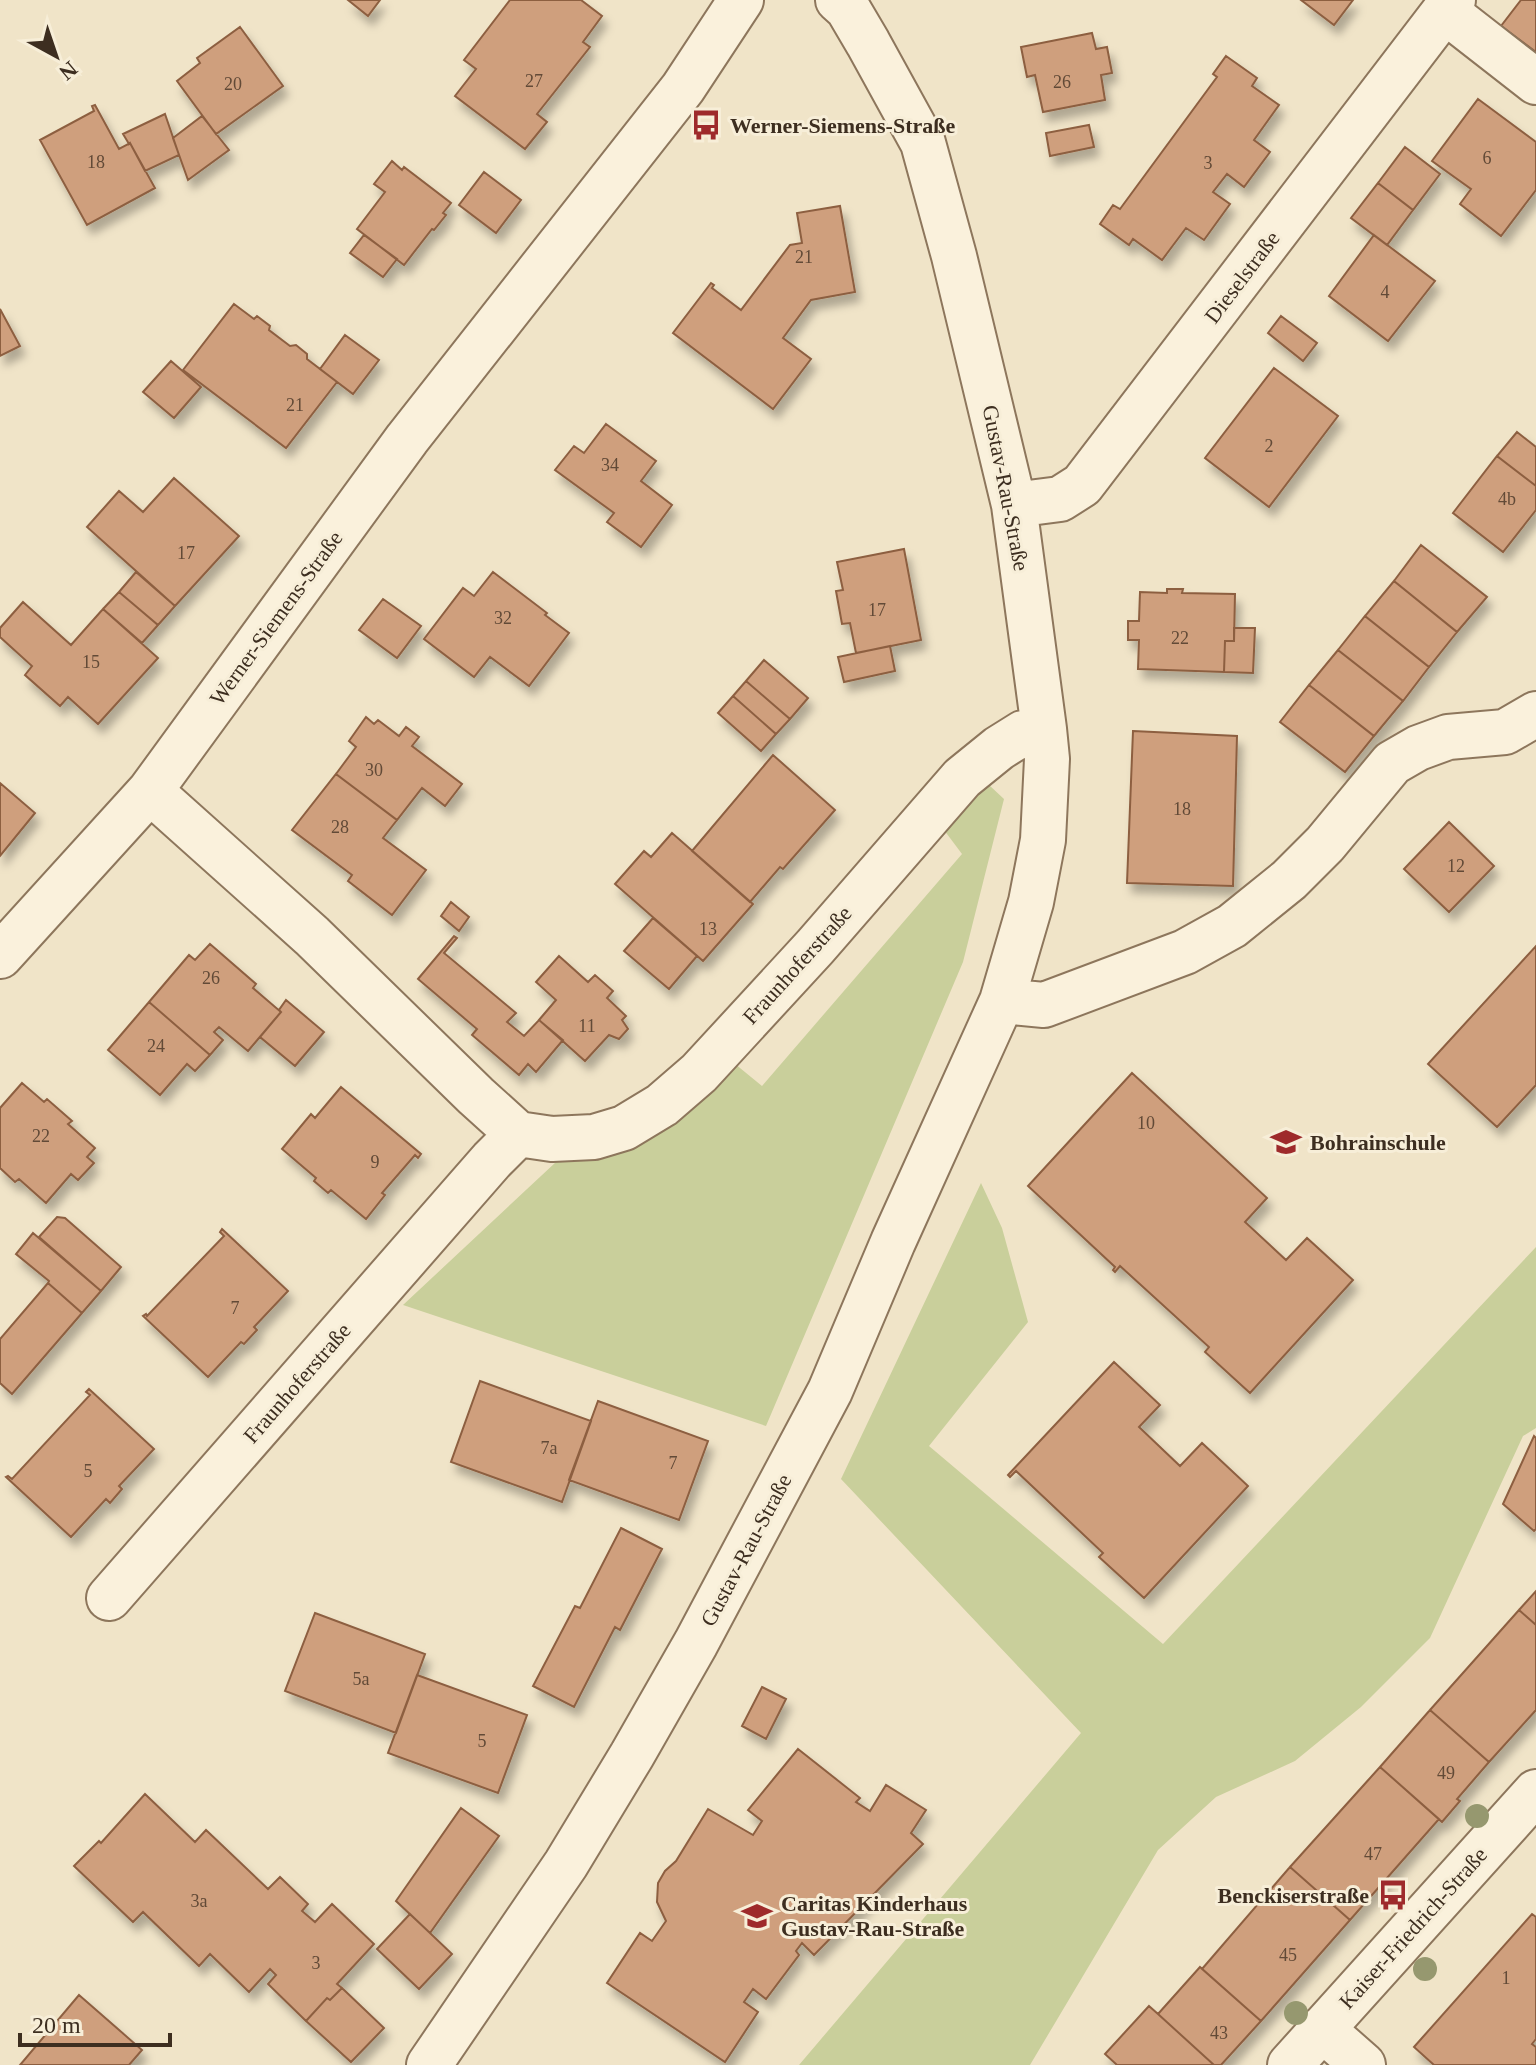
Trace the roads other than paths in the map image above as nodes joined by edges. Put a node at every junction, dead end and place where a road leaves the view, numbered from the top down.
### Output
1 (741, 0) edge
2 (838, 0) edge
3 (1449, 5) edge
4 (1536, 82) edge
5 (1014, 505) junction
6 (1536, 714) edge
7 (1044, 729) junction
8 (150, 791) junction
9 (0, 956) edge
10 (1002, 1001) junction
11 (518, 1134) junction
12 (109, 1598) dead end
13 (1536, 1792) edge
14 (1322, 2029) junction
15 (429, 2065) edge
16 (1290, 2065) edge
17 (1363, 2065) edge

1 - 8 street, Werner-Siemens-Straße
2 - 5 street, Gustav-Rau-Straße
3 - 4 street, Dieselstraße
3 - 5 street, Dieselstraße
5 - 7 street, Gustav-Rau-Straße
6 - 10 street
7 - 10 street, Gustav-Rau-Straße
7 - 11 street, Fraunhoferstraße
8 - 9 street, Werner-Siemens-Straße
8 - 11 street
10 - 15 street, Gustav-Rau-Straße
11 - 12 street, Fraunhoferstraße
13 - 14 street, Kaiser-Friedrich-Straße
14 - 16 street, Kaiser-Friedrich-Straße
14 - 17 street

